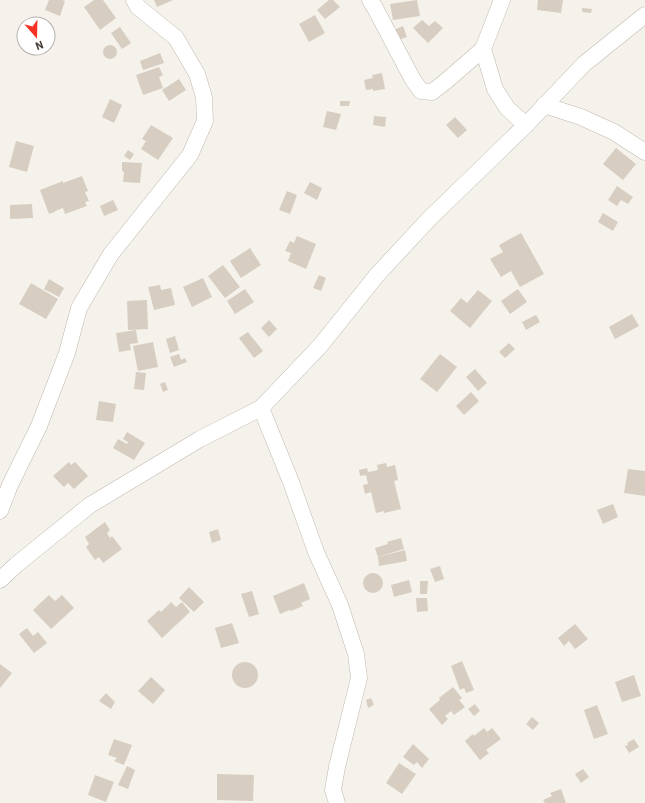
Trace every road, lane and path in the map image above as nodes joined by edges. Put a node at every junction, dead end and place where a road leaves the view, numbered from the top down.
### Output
1 (134, 0) edge
2 (370, 0) edge
3 (502, 0) edge
4 (645, 15) edge
5 (483, 49) junction
6 (544, 105) junction
7 (526, 125) junction
8 (645, 152) edge
9 (261, 408) junction
10 (0, 511) edge
11 (0, 580) edge
12 (337, 803) edge

1 - 10 street
2 - 5 street
3 - 5 street
4 - 6 street
5 - 7 street
6 - 7 street
6 - 8 street
7 - 9 street
9 - 11 street
9 - 12 street

